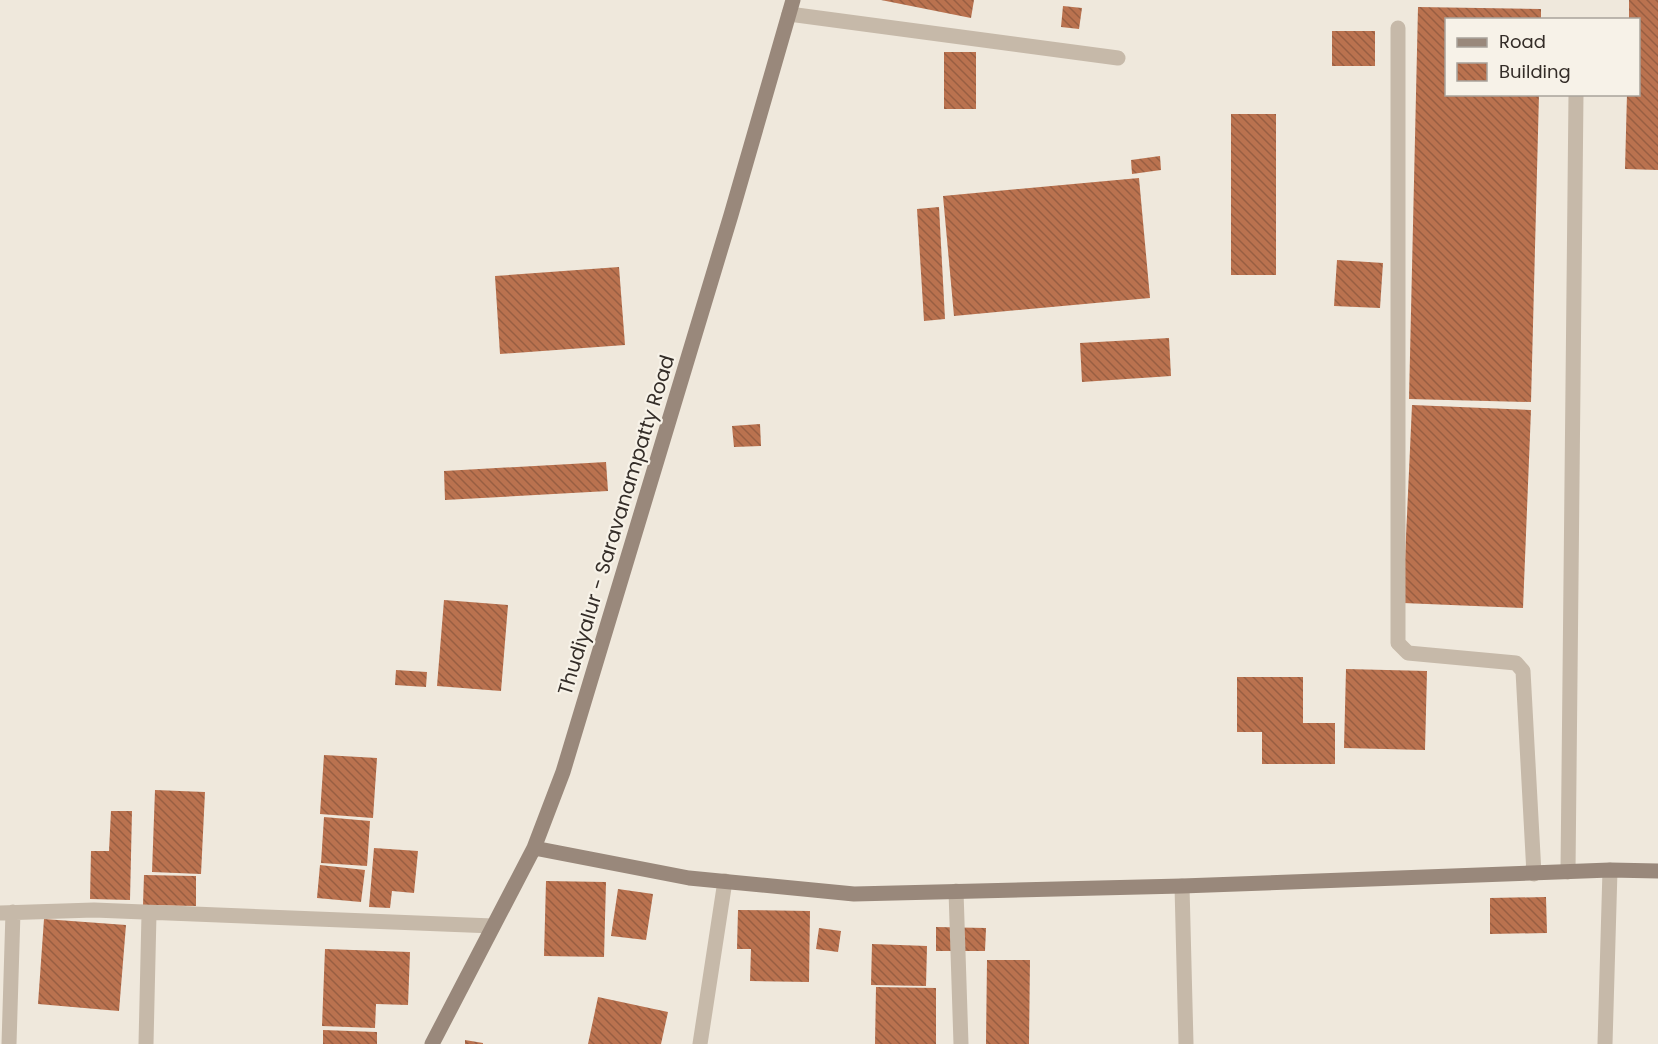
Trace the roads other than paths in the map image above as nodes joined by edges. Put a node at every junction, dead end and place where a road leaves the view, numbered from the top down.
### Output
1 (791, 7) edge
2 (1398, 28) dead end
3 (1118, 58) dead end
4 (1576, 96) edge
5 (534, 849) junction
6 (1610, 870) junction
7 (1658, 871) edge
8 (1568, 872) junction
9 (1534, 874) junction
10 (725, 881) junction
11 (1182, 886) junction
12 (956, 891) junction
13 (6, 913) edge
14 (149, 914) junction
15 (493, 926) junction
16 (9, 1044) edge
17 (146, 1044) edge
18 (432, 1044) edge
19 (700, 1044) edge
20 (961, 1044) edge
21 (1186, 1044) edge
22 (1605, 1044) edge

1 - 3 street
1 - 5 street, Thudiyalur - Saravanampatty Road
2 - 9 street
4 - 8 street
5 - 10 street
5 - 15 street, Thudiyalur - Saravanampatty Road
6 - 7 street
6 - 8 street
6 - 22 street
8 - 9 street
9 - 11 street
10 - 12 street
10 - 19 street
11 - 12 street
11 - 21 street
12 - 20 street
13 - 14 street
13 - 16 street
14 - 15 street
14 - 17 street
15 - 18 street, Thudiyalur - Saravanampatty Road

